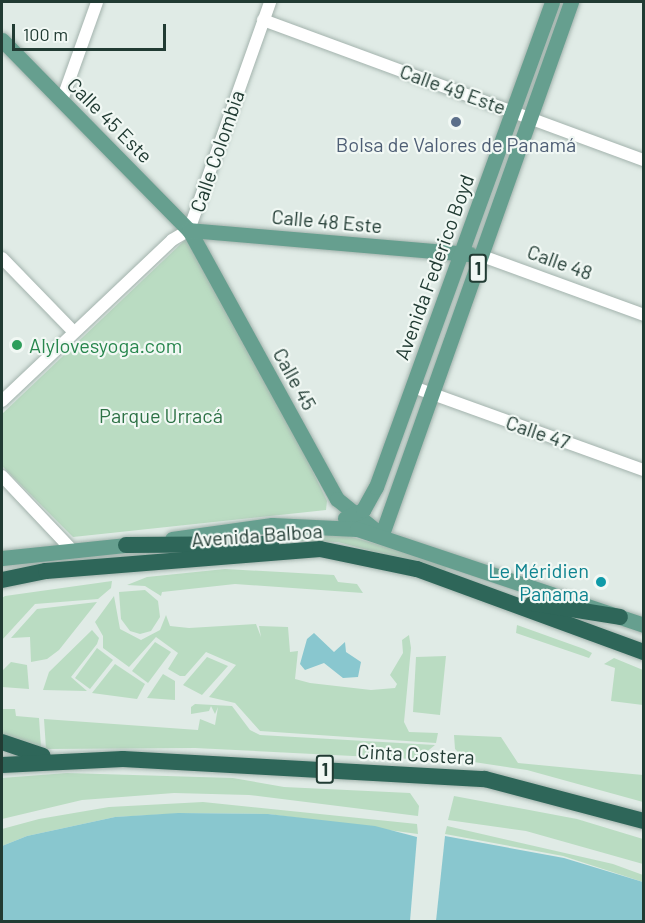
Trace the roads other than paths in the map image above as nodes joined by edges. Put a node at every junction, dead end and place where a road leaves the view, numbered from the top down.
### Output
1 (97, 2) edge
2 (270, 2) edge
3 (552, 2) edge
4 (572, 2) edge
5 (263, 20) junction
6 (2, 40) edge
7 (62, 100) junction
8 (512, 111) junction
9 (530, 118) junction
10 (644, 160) edge
11 (189, 230) junction
12 (461, 254) junction
13 (482, 256) junction
14 (2, 258) edge
15 (644, 315) edge
16 (74, 332) junction
17 (413, 387) junction
18 (432, 395) junction
19 (2, 401) edge
20 (644, 470) edge
21 (2, 476) edge
22 (355, 522) junction
23 (329, 525) joint
24 (382, 534) junction
25 (126, 545) junction
26 (71, 549) junction
27 (320, 549) junction
28 (2, 558) edge
29 (93, 568) junction
30 (2, 580) edge
31 (2, 591) edge
32 (505, 598) junction
33 (620, 617) junction
34 (642, 622) edge
35 (644, 652) edge
36 (2, 742) edge
37 (59, 760) junction
38 (2, 765) edge
39 (644, 821) edge

1 - 7 street
2 - 5 street, Calle Colombia
3 - 8 main road, Avenida Federico Boyd / 1
4 - 9 main road, Avenida Federico Boyd / 1
5 - 8 street, Calle 49 Este
5 - 11 street, Calle Colombia
6 - 7 main road, Calle 45 Este
7 - 11 main road, Calle 45 Este
8 - 9 street, Calle 49 Este
8 - 12 main road, Avenida Federico Boyd / 1
9 - 10 street, Calle 49 Este
9 - 13 main road, Avenida Federico Boyd / 1
11 - 12 main road, Calle 48 Este
11 - 16 street, Calle Colombia
11 - 22 main road, Calle 45
12 - 13 main road, Calle 48
12 - 17 main road, Avenida Federico Boyd / 1
13 - 15 street, Calle 48
13 - 18 main road, Avenida Federico Boyd / 1
14 - 16 street
16 - 19 street, Calle Colombia
17 - 18 street, Calle 47
17 - 22 main road, Avenida Federico Boyd / 1
18 - 20 street, Calle 47
18 - 24 main road, Avenida Federico Boyd / 1
21 - 26 street
22 - 23 main road, Avenida Federico Boyd / 1
22 - 24 main road, Calle 45
23 - 25 main road, Avenida Balboa / 1
24 - 33 main road
25 - 26 main road, Avenida Balboa / 1
25 - 27 highway
26 - 28 main road, Avenida Balboa / 1
27 - 29 highway, Avenida Balboa
27 - 32 highway, Avenida Balboa
29 - 30 highway, Avenida Balboa
29 - 31 highway
32 - 33 highway
32 - 35 highway, Avenida Balboa
33 - 34 main road
36 - 37 highway
37 - 38 highway, Cinta Costera / 1
37 - 39 highway, Cinta Costera / 1

